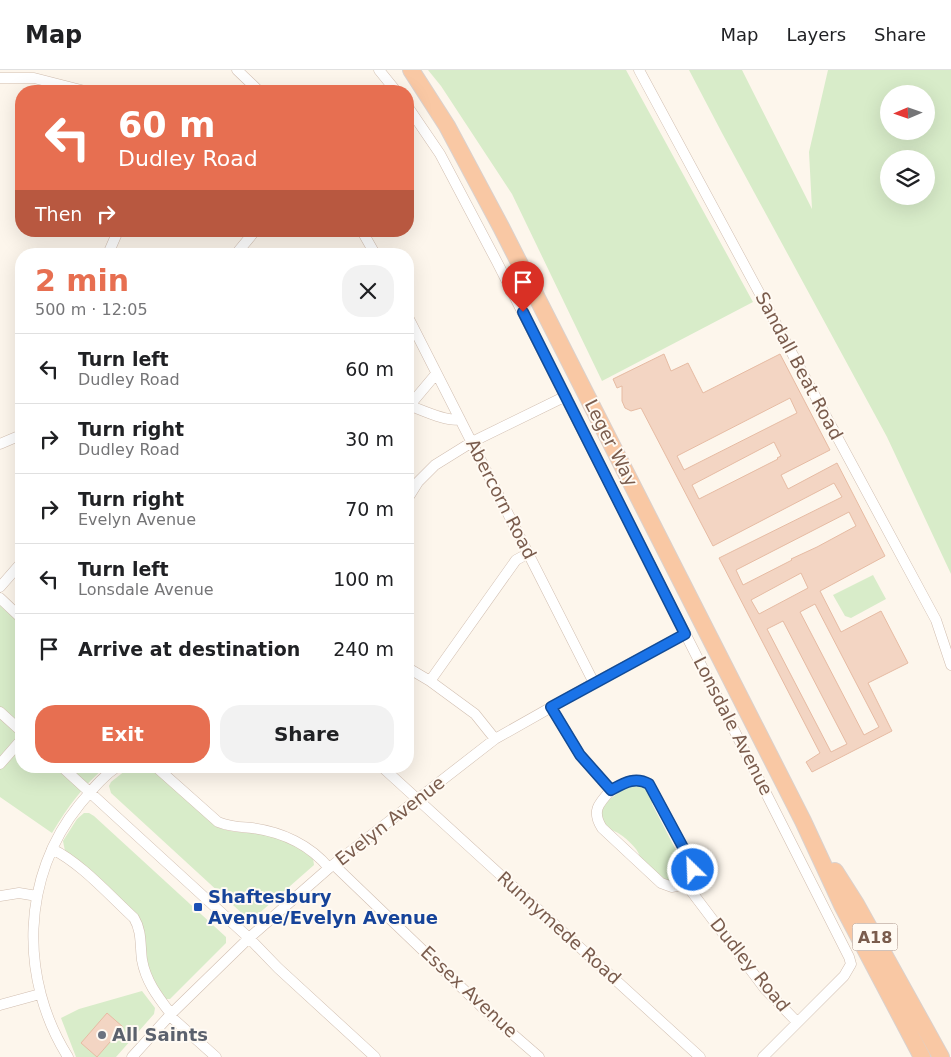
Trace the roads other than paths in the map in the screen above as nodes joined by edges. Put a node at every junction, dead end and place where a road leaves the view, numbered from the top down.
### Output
1 (236, 70) edge
2 (379, 70) edge
3 (411, 70) edge
4 (639, 70) edge
5 (21, 73) edge
6 (0, 78) edge
7 (65, 85) edge
8 (252, 85) edge
9 (391, 85) edge
10 (414, 122) edge
11 (246, 237) edge
12 (365, 237) edge
13 (240, 248) edge
14 (372, 248) edge
15 (414, 328) edge
16 (436, 374) junction
17 (566, 396) junction
18 (414, 398) edge
19 (414, 407) edge
20 (460, 418) junction
21 (15, 438) edge
22 (472, 442) junction
23 (0, 444) edge
24 (414, 488) edge
25 (529, 553) junction
26 (15, 570) edge
27 (0, 587) edge
28 (0, 598) edge
29 (15, 612) edge
30 (685, 634) junction
31 (951, 665) edge
32 (414, 672) edge
33 (430, 681) junction
34 (594, 683) junction
35 (551, 707) junction
36 (0, 712) edge
37 (15, 726) edge
38 (495, 740) junction
39 (15, 747) edge
40 (0, 764) edge
41 (69, 773) edge
42 (110, 773) edge
43 (163, 773) edge
44 (389, 773) edge
45 (611, 790) junction
46 (90, 792) junction
47 (418, 799) junction
48 (803, 821) junction
49 (52, 849) junction
50 (332, 867) junction
51 (685, 883) junction
52 (0, 896) edge
53 (37, 896) junction
54 (249, 938) junction
55 (40, 994) junction
56 (0, 1005) edge
57 (171, 1015) junction
58 (797, 1022) junction
59 (68, 1057) edge
60 (132, 1057) edge
61 (216, 1057) edge
62 (375, 1057) edge
63 (540, 1057) edge
64 (700, 1057) edge
65 (763, 1057) edge
66 (922, 1057) edge
67 (941, 1057) edge

1 - 8 street
2 - 9 street
3 - 48 highway, Leger Way / A18
4 - 31 street, Sandall Beat Road
5 - 6 street
5 - 7 street
10 - 17 street, Lonsdale Avenue
11 - 13 street
12 - 14 street
15 - 16 street, Abercorn Road
16 - 18 street
16 - 20 street, Abercorn Road
17 - 22 street
17 - 30 street, Lonsdale Avenue
19 - 20 street
20 - 22 street, Abercorn Road
21 - 23 street
22 - 24 street
22 - 25 street, Abercorn Road
25 - 33 street
25 - 34 street, Abercorn Road
26 - 27 street
28 - 29 street
30 - 34 street, Evelyn Avenue
30 - 58 street, Lonsdale Avenue
32 - 33 street
33 - 38 street
34 - 35 street, Evelyn Avenue
35 - 38 street, Evelyn Avenue
35 - 45 street
36 - 37 street
38 - 47 street, Evelyn Avenue
39 - 40 street
41 - 46 street
42 - 46 street
43 - 50 street, Essex Avenue
44 - 47 street, Runnymede Road
45 - 51 street
45 - 51 street
46 - 49 street
46 - 54 street
47 - 50 street, Evelyn Avenue
47 - 64 street, Runnymede Road
48 - 66 highway, Leger Way / A18
48 - 67 highway, Leger Way / A18
49 - 53 street
49 - 57 street
50 - 54 street, Evelyn Avenue
50 - 63 street, Essex Avenue
51 - 58 street, Dudley Road
52 - 53 street
53 - 55 street
54 - 57 street, Evelyn Avenue
54 - 62 street
55 - 56 street
55 - 59 street
57 - 60 street, Evelyn Avenue
57 - 61 street
58 - 65 street

